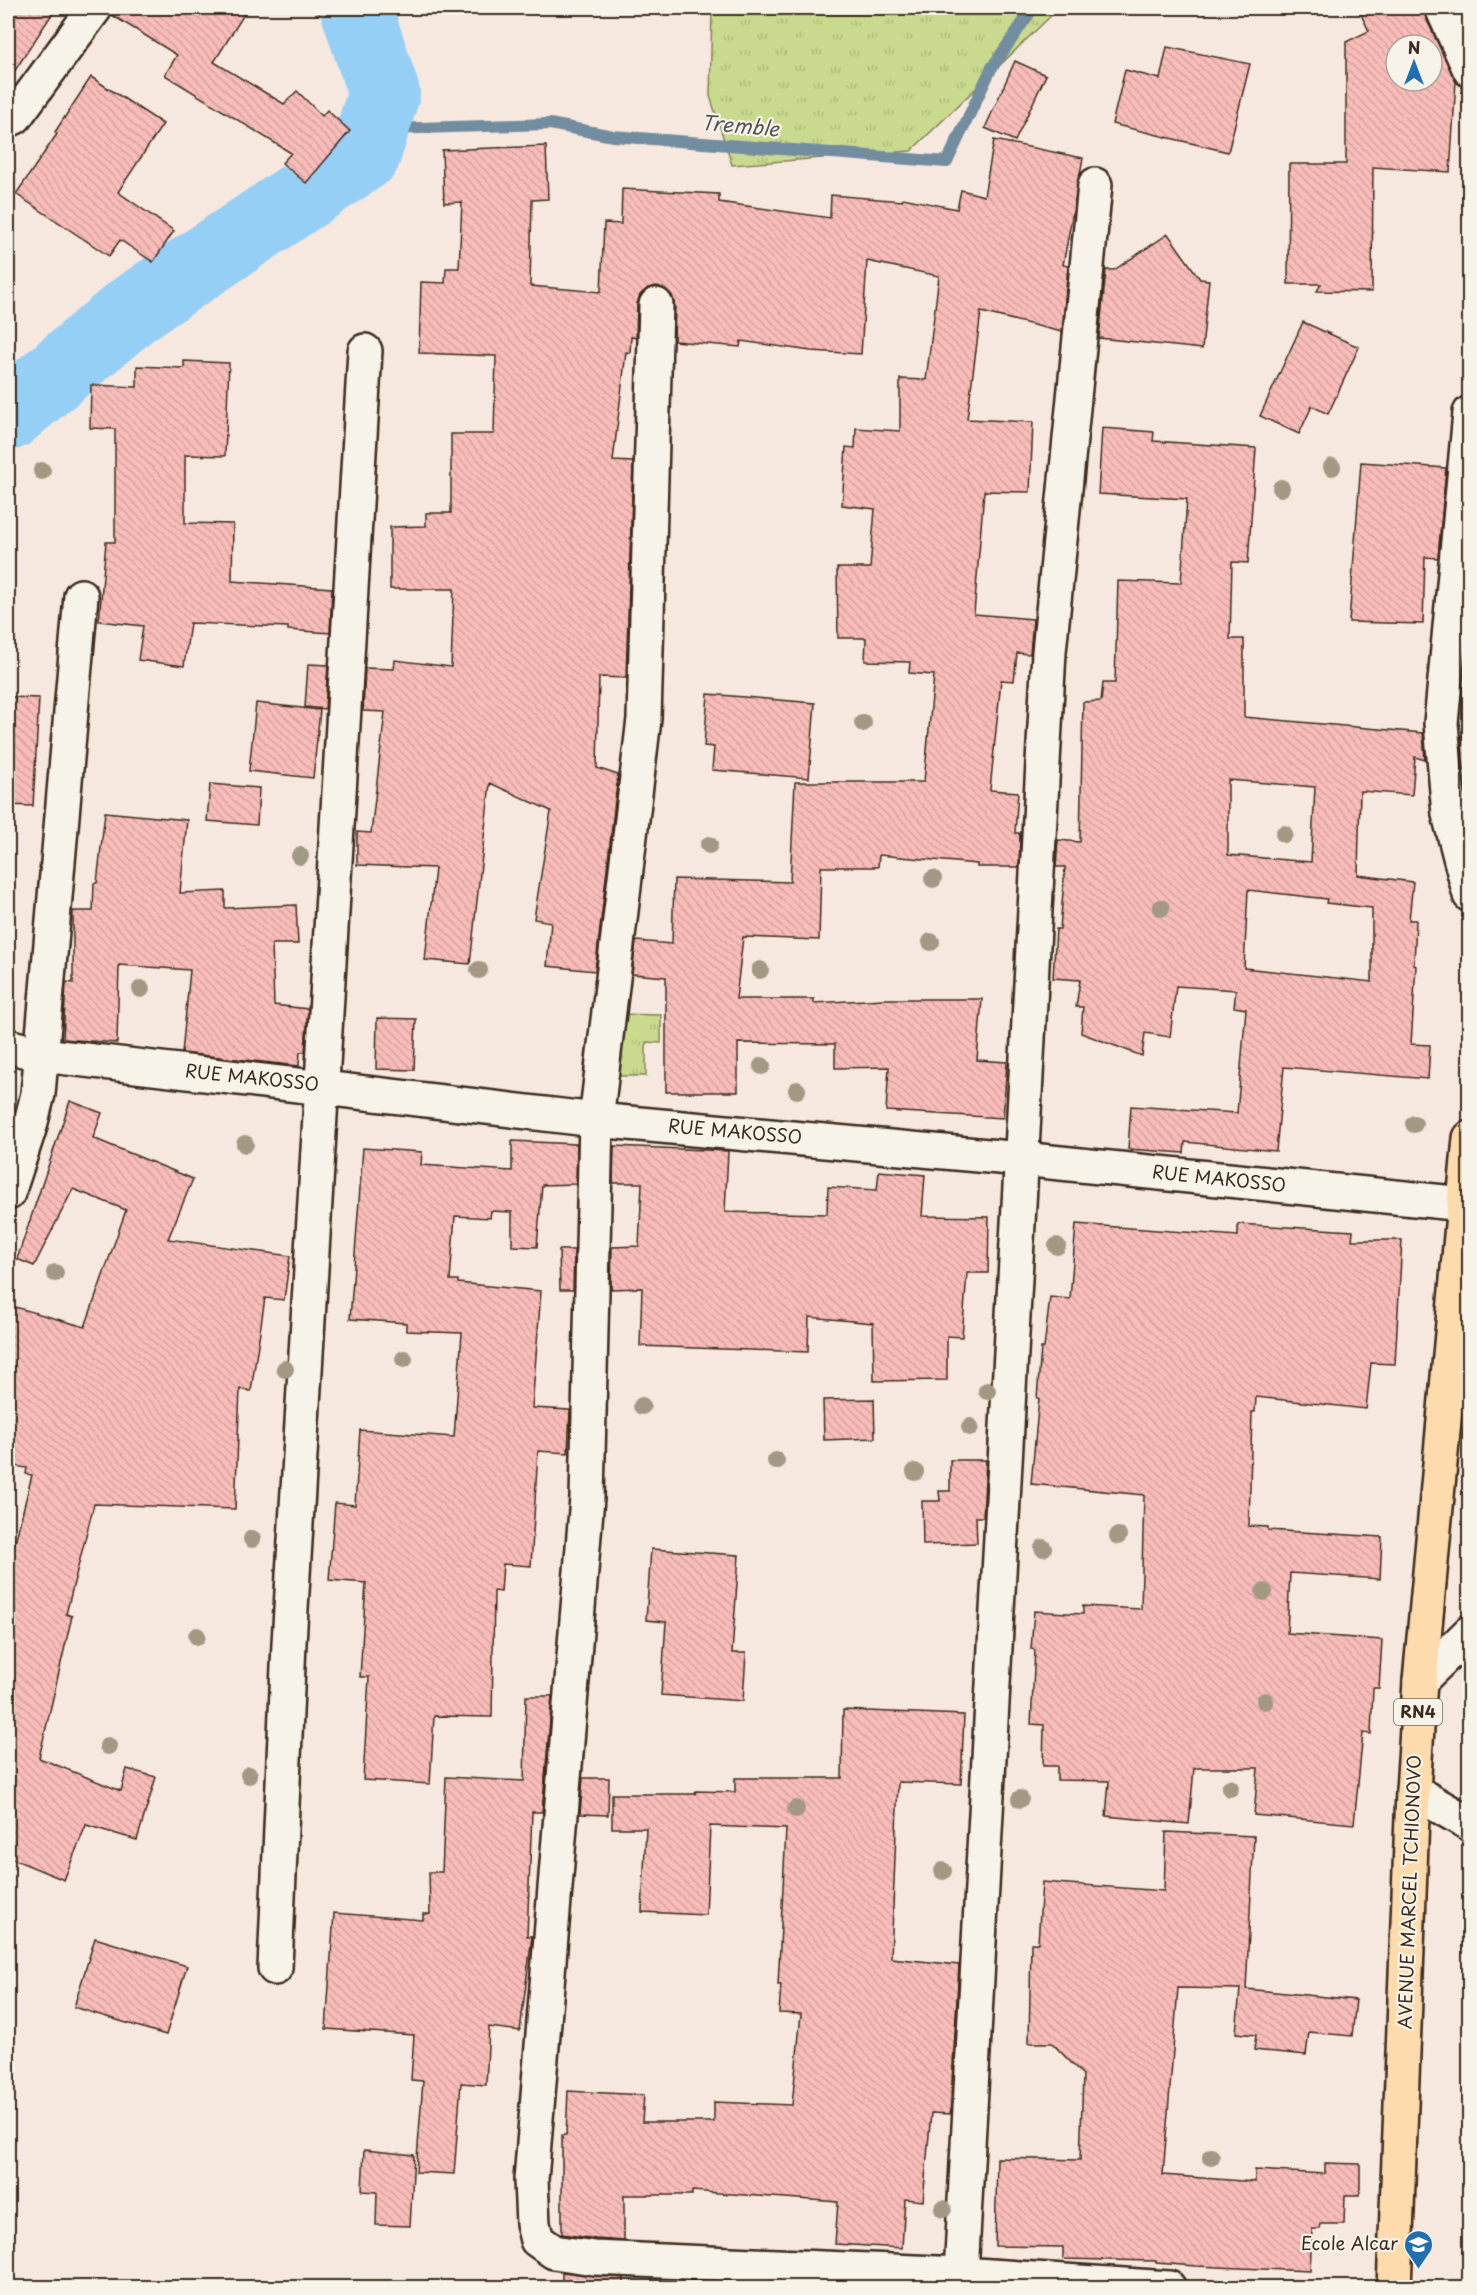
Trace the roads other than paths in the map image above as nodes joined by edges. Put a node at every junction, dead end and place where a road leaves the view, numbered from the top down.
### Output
1 (95, 8) edge
2 (1442, 8) edge
3 (1470, 70) edge
4 (8, 120) edge
5 (1095, 185) dead end
6 (656, 305) dead end
7 (365, 351) dead end
8 (1470, 413) edge
9 (81, 596) dead end
10 (1470, 895) edge
11 (8, 1046) edge
12 (42, 1054) junction
13 (323, 1086) junction
14 (596, 1120) junction
15 (1470, 1138) edge
16 (1021, 1159) junction
17 (8, 1193) edge
18 (1464, 1204) junction
19 (1470, 1632) edge
20 (1420, 1681) junction
21 (1413, 1791) junction
22 (1470, 1824) edge
23 (275, 1968) dead end
24 (961, 2274) junction
25 (1169, 2288) edge
26 (1394, 2288) edge

1 - 4 street
2 - 3 street
5 - 16 street
6 - 14 street
7 - 13 street
8 - 10 street
9 - 12 street
11 - 12 street, RUE MAKOSSO
12 - 13 street, RUE MAKOSSO
12 - 17 street
13 - 14 street, RUE MAKOSSO
13 - 23 street
14 - 16 street, RUE MAKOSSO
14 - 24 street
15 - 18 highway, AVENUE MARCEL TCHIONOVO / RN4
16 - 18 street, RUE MAKOSSO
16 - 24 street
18 - 20 highway, AVENUE MARCEL TCHIONOVO / RN4
19 - 20 street
20 - 21 highway, AVENUE MARCEL TCHIONOVO / RN4
21 - 22 street
21 - 26 highway, AVENUE MARCEL TCHIONOVO / RN4
24 - 25 street

